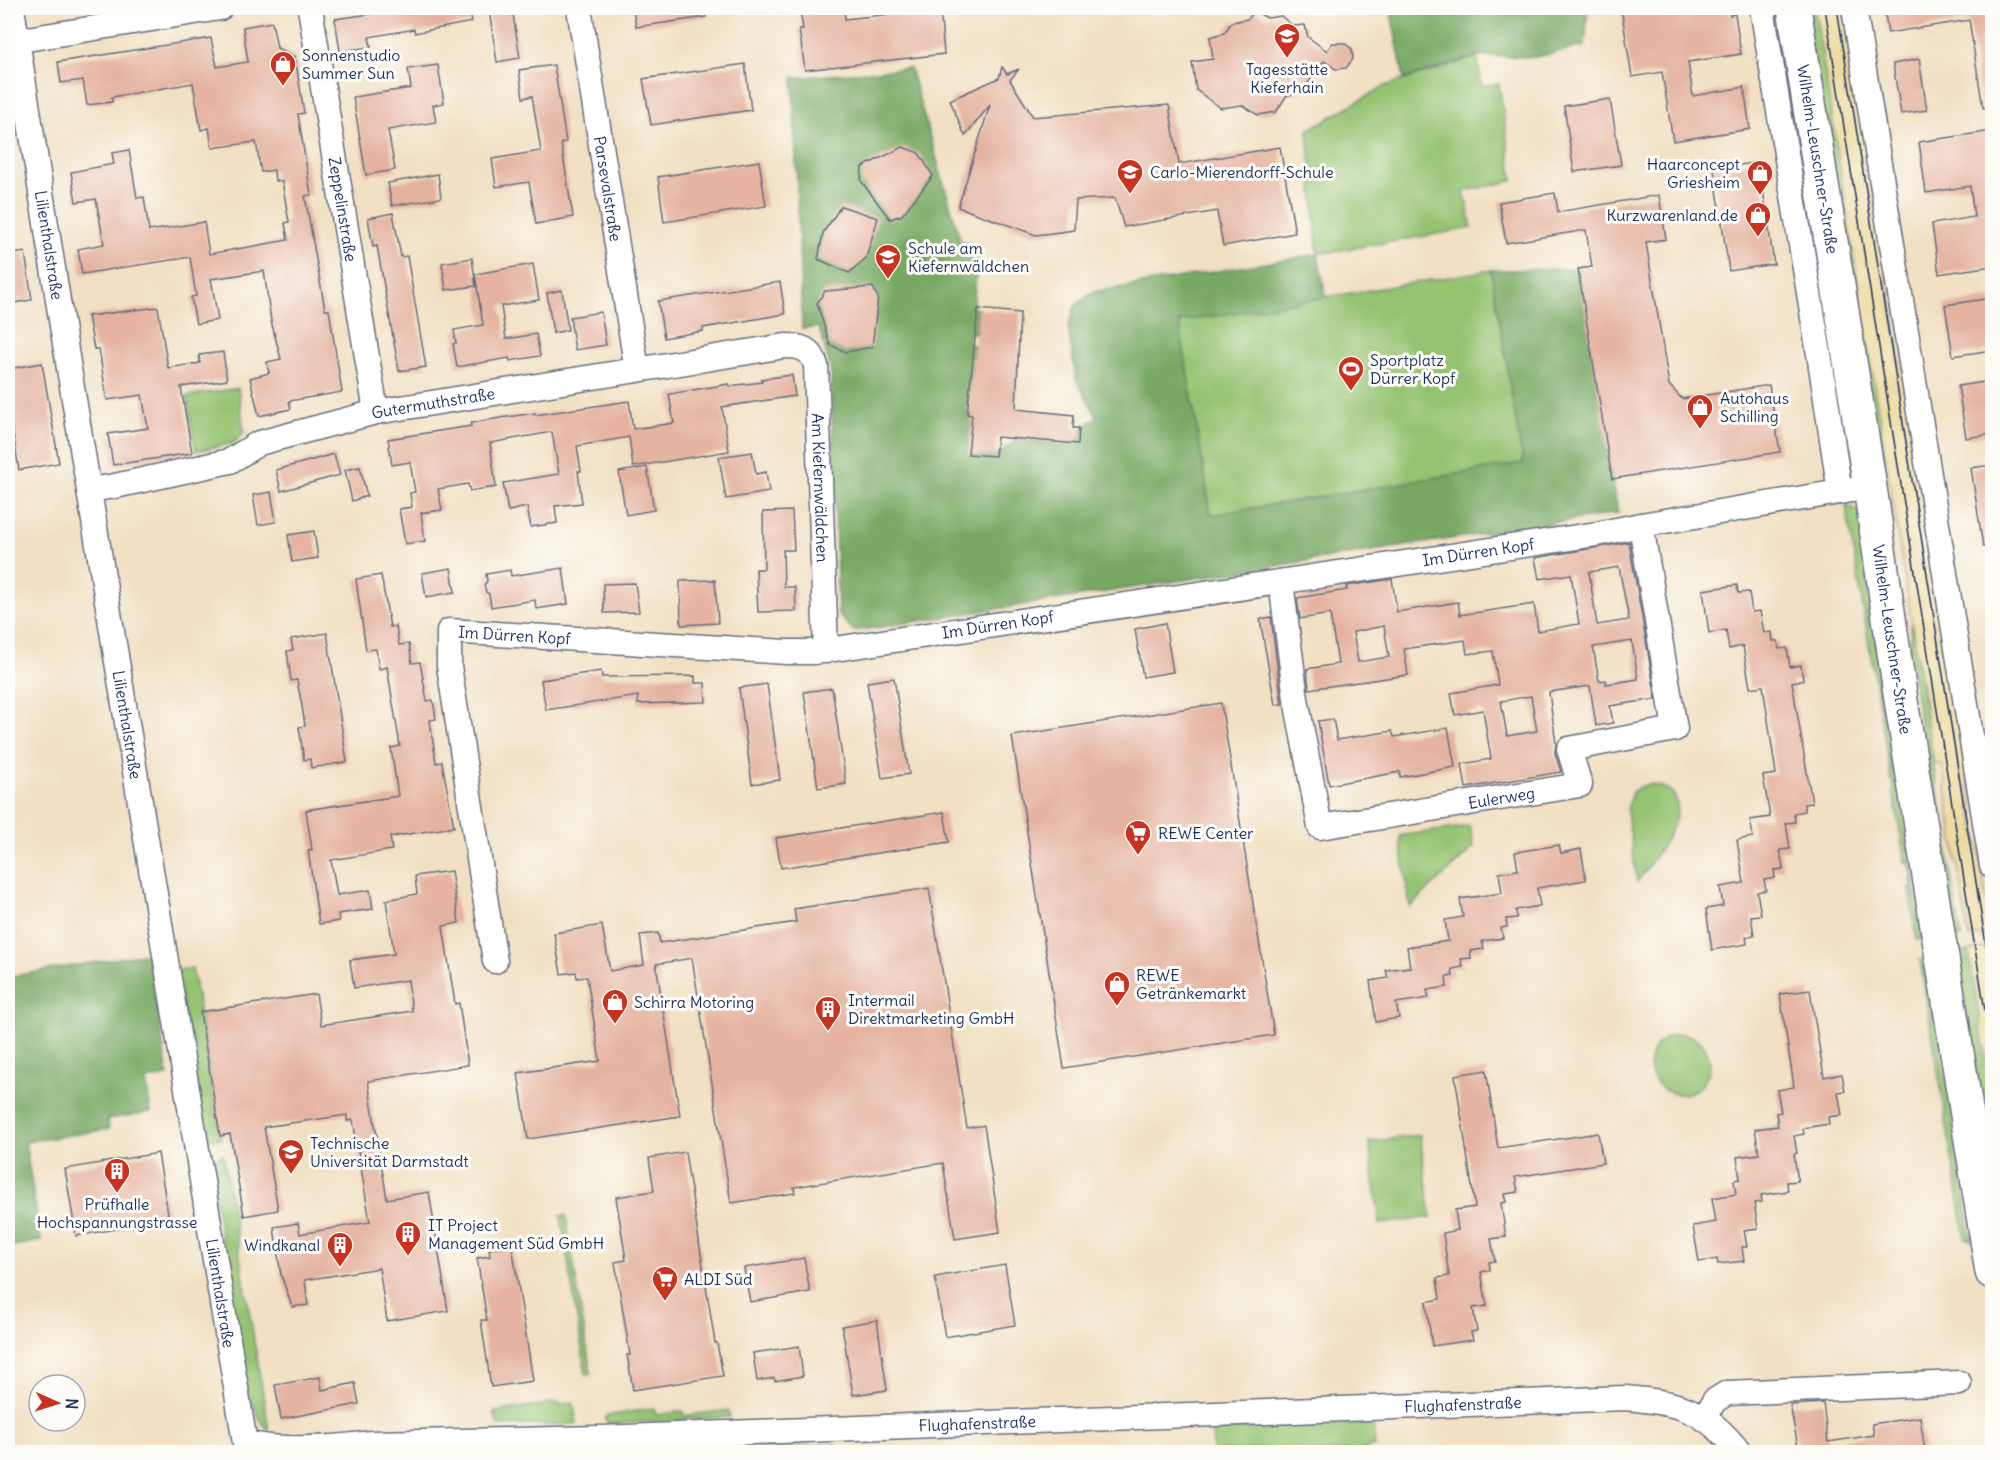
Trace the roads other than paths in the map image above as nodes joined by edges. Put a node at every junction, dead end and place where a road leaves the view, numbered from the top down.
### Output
1 (12, 8) edge
2 (220, 8) edge
3 (310, 8) edge
4 (579, 8) edge
5 (1762, 8) edge
6 (1794, 8) edge
7 (1854, 8) edge
8 (12, 41) edge
9 (785, 346) joint
10 (638, 370) junction
11 (376, 412) junction
12 (89, 490) junction
13 (1855, 490) junction
14 (1641, 525) junction
15 (1281, 582) junction
16 (826, 651) junction
17 (1987, 801) edge
18 (1992, 866) edge
19 (495, 961) dead end
20 (1992, 1272) edge
21 (1959, 1383) dead end
22 (1705, 1419) junction
23 (246, 1443) joint
24 (1739, 1452) edge

1 - 8 street, Lilienthalstraße
2 - 8 street
3 - 11 street, Zeppelinstraße
4 - 10 street, Parsevalstraße
5 - 13 street, Wilhelm-Leuschner-Straße
6 - 13 main road, Wilhelm-Leuschner-Straße
7 - 17 street
8 - 12 street, Lilienthalstraße
9 - 10 street, Gutermuthstraße
9 - 16 street, Am Kiefernwäldchen
10 - 11 street, Gutermuthstraße
11 - 12 street, Gutermuthstraße
12 - 23 street, Lilienthalstraße
13 - 14 street, Im Dürren Kopf
13 - 20 main road, Wilhelm-Leuschner-Straße
14 - 15 street, Im Dürren Kopf
14 - 15 street, Eulerweg
15 - 16 street, Im Dürren Kopf
16 - 19 street, Im Dürren Kopf
17 - 18 street
21 - 22 street
22 - 23 street, Flughafenstraße
22 - 24 street, Flughafenstraße

